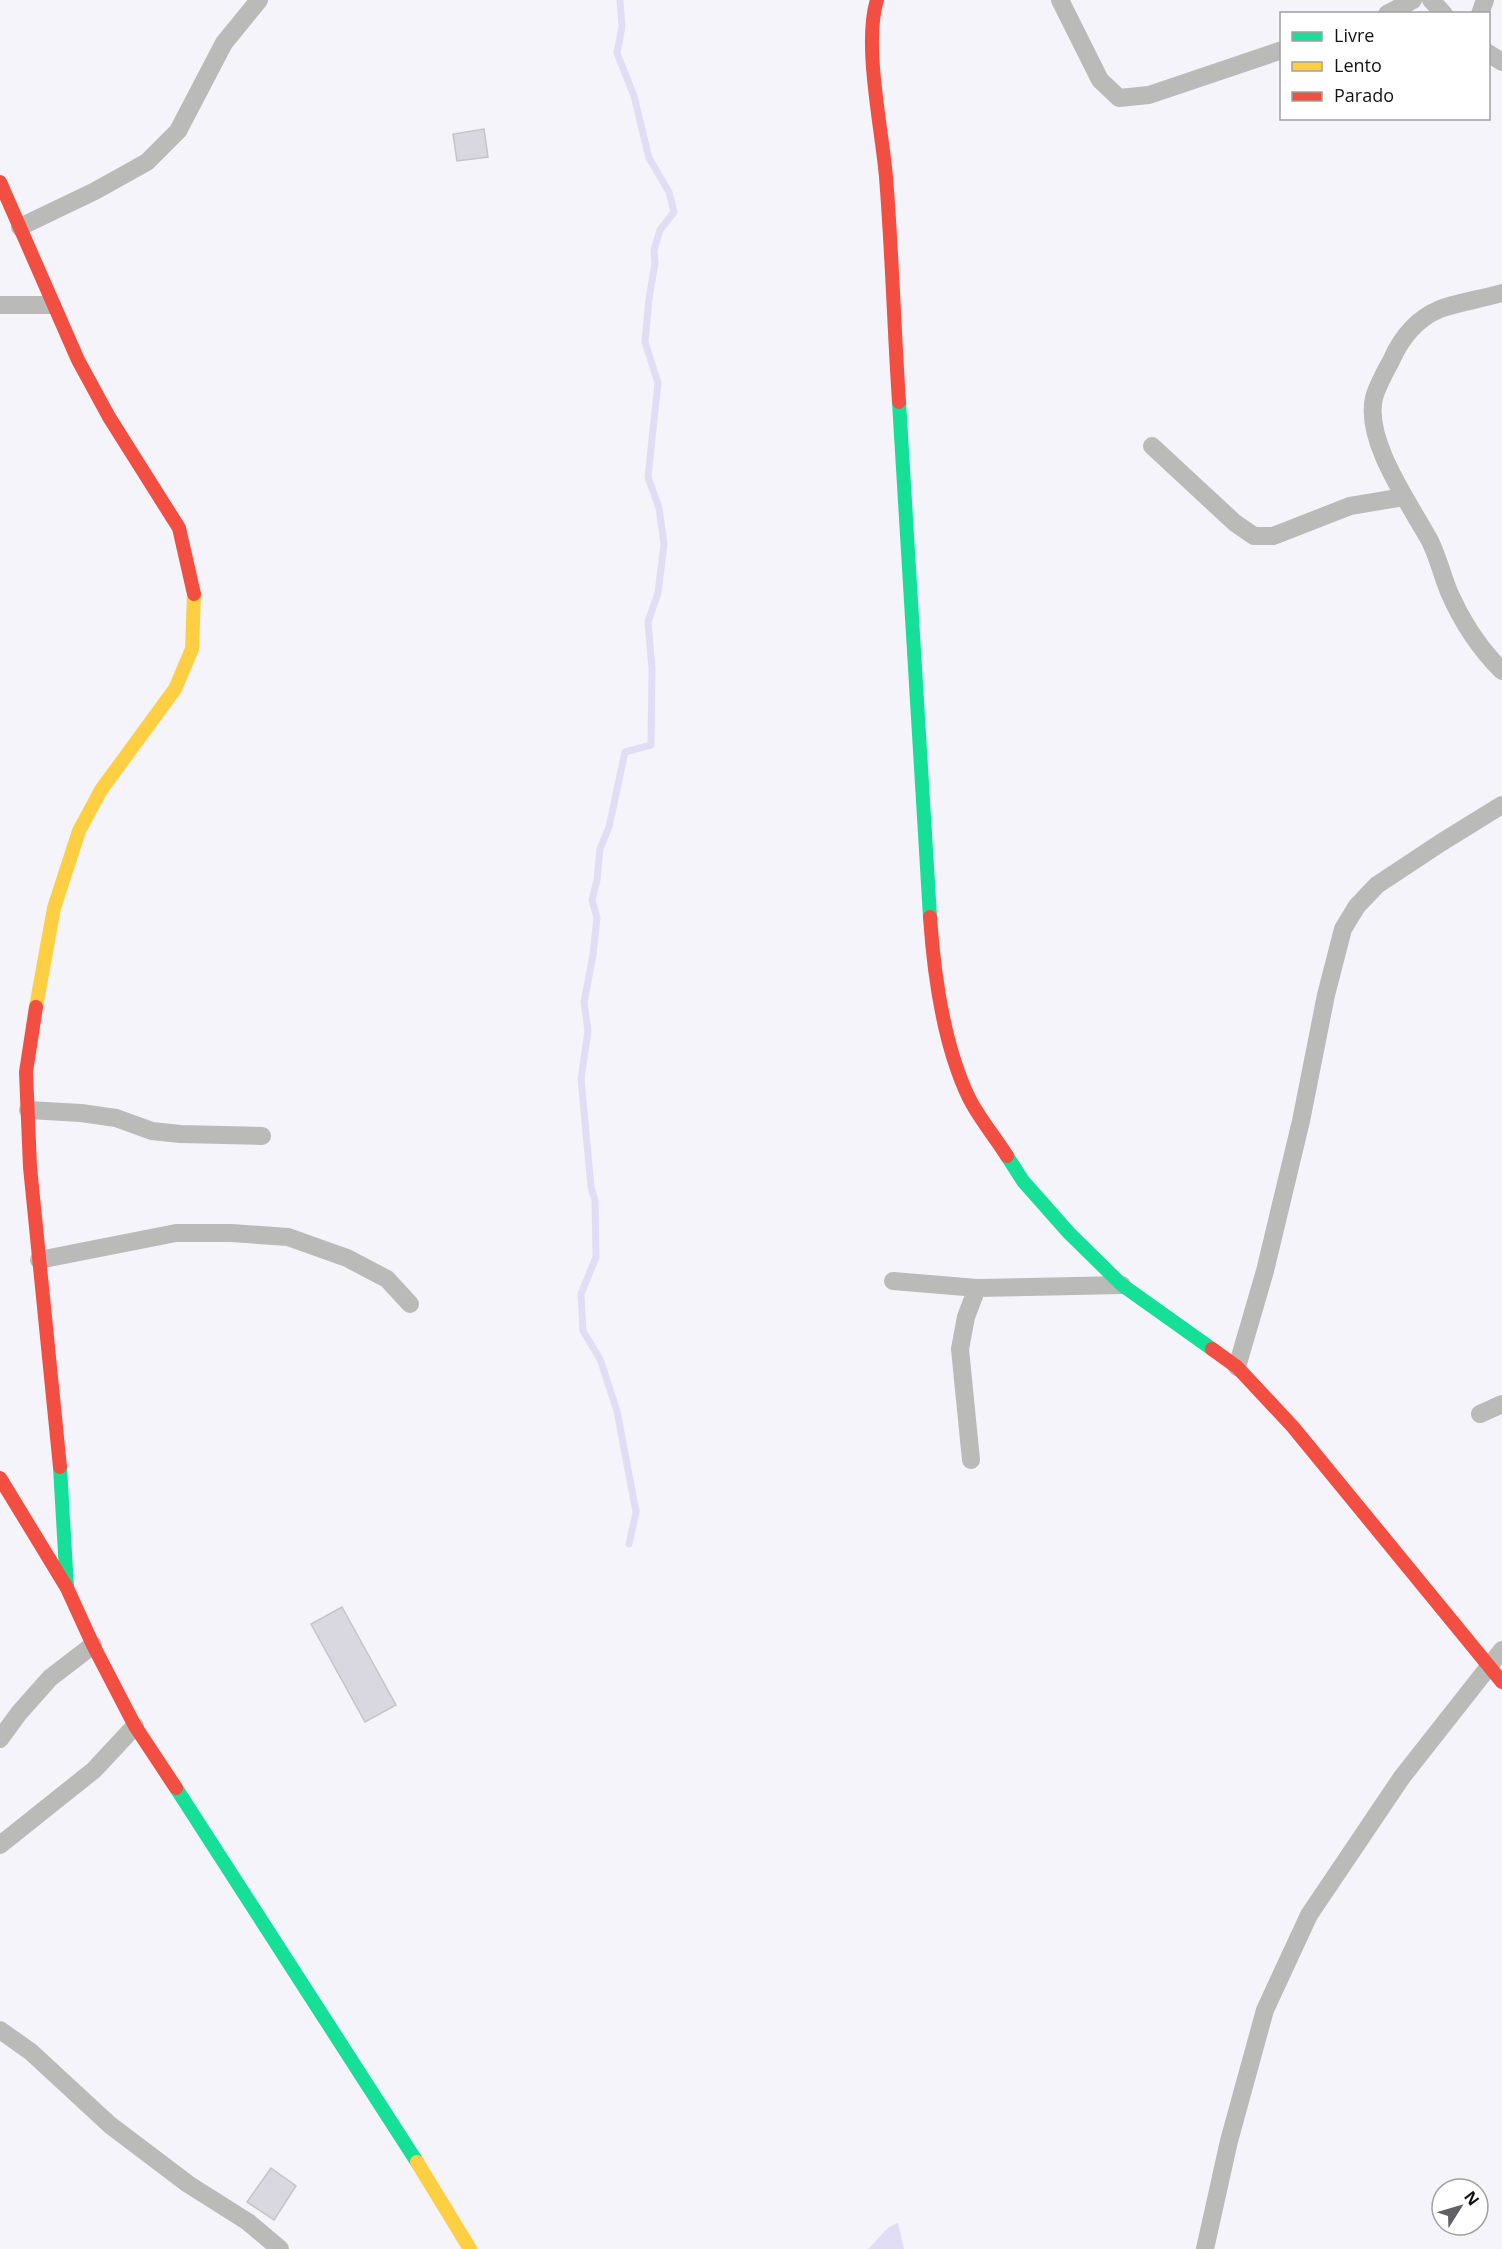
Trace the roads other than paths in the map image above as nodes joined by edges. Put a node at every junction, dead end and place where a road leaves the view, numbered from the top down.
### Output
1 (259, 0) edge
2 (877, 0) edge
3 (1060, 0) edge
4 (1413, 0) edge
5 (1431, 0) edge
6 (1391, 12) edge
7 (1442, 12) edge
8 (1280, 50) edge
9 (0, 182) edge
10 (20, 227) junction
11 (1502, 293) edge
12 (0, 305) edge
13 (52, 305) junction
14 (1152, 446) dead end
15 (1404, 497) junction
16 (1502, 671) edge
17 (1502, 805) edge
18 (28, 1110) junction
19 (262, 1136) dead end
20 (39, 1260) junction
21 (893, 1281) dead end
22 (1122, 1285) junction
23 (977, 1288) junction
24 (410, 1304) dead end
25 (1237, 1367) junction
26 (1502, 1404) edge
27 (1480, 1414) dead end
28 (971, 1460) dead end
29 (0, 1478) edge
30 (67, 1588) junction
31 (93, 1645) junction
32 (1502, 1650) edge
33 (1489, 1668) junction
34 (1502, 1682) edge
35 (135, 1726) junction
36 (0, 1739) edge
37 (0, 1845) edge
38 (0, 2030) edge
39 (280, 2249) edge
40 (470, 2249) edge
41 (1205, 2249) edge

1 - 10 street
2 - 22 street
3 - 8 street
4 - 6 street
5 - 7 street
9 - 10 street
10 - 13 street
11 - 15 street
12 - 13 street
13 - 18 street
14 - 15 street
15 - 16 street
17 - 25 street
18 - 19 street
18 - 20 street
20 - 24 street
20 - 30 street
21 - 23 street
22 - 23 street
22 - 25 street
23 - 28 street
25 - 33 street
26 - 27 street
29 - 30 street
30 - 31 street
31 - 35 street
31 - 36 street
32 - 33 street
33 - 34 street
33 - 41 street
35 - 37 street
35 - 40 street
38 - 39 street

